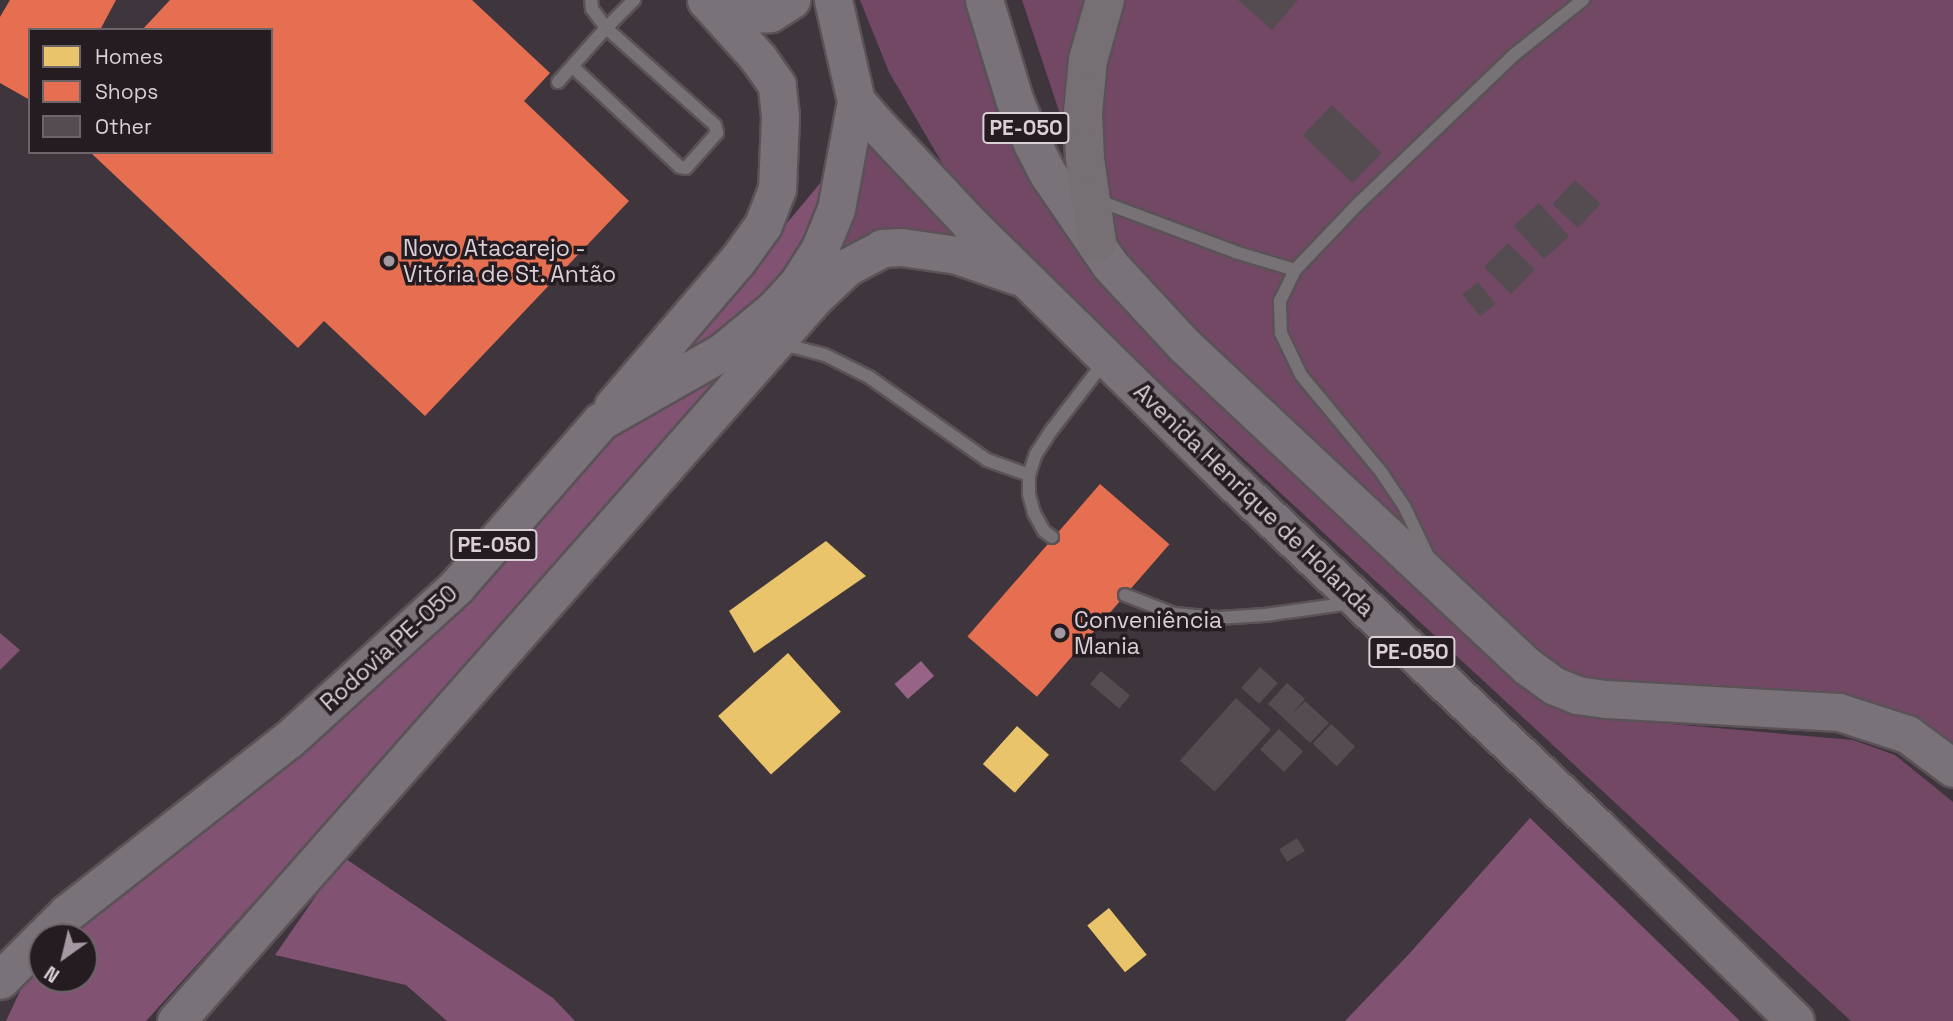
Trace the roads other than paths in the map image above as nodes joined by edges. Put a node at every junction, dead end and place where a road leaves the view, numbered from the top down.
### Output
1 (591, 0) edge
2 (634, 0) edge
3 (706, 0) edge
4 (792, 0) edge
5 (833, 0) edge
6 (984, 0) edge
7 (1105, 0) edge
8 (1583, 0) edge
9 (606, 28) junction
10 (573, 67) junction
11 (558, 82) dead end
12 (856, 101) junction
13 (1089, 197) junction
14 (1097, 242) junction
15 (1295, 270) junction
16 (1031, 282) junction
17 (776, 342) junction
18 (1107, 358) junction
19 (601, 421) junction
20 (1029, 475) junction
21 (1052, 537) dead end
22 (1442, 585) junction
23 (1125, 595) dead end
24 (1359, 601) junction
25 (1953, 768) edge
26 (57, 923) edge
27 (28, 951) edge
28 (0, 980) edge
29 (176, 1021) edge
30 (1795, 1021) edge

1 - 9 lane
2 - 9 lane
3 - 4 main road
3 - 19 main road
5 - 12 main road, PE-050
6 - 14 main road, PE-050
7 - 13 highway
8 - 15 lane
9 - 10 lane
9 - 10 lane
10 - 11 lane
12 - 16 main road, Avenida Henrique de Holanda / PE-050
12 - 19 main road, Rodovia PE-050 / PE-050
13 - 14 highway
13 - 15 lane
14 - 22 main road, PE-050
15 - 22 lane
16 - 17 main road, PE-050
16 - 18 main road, Avenida Henrique de Holanda / PE-050
17 - 20 lane
17 - 29 main road, PE-050
18 - 20 lane
18 - 24 main road, Avenida Henrique de Holanda / PE-050
19 - 26 main road, Rodovia PE-050 / PE-050
20 - 21 lane
22 - 25 main road, PE-050
23 - 24 lane
24 - 30 main road, Avenida Henrique de Holanda / PE-050
27 - 28 main road, Rodovia PE-050 / PE-050

